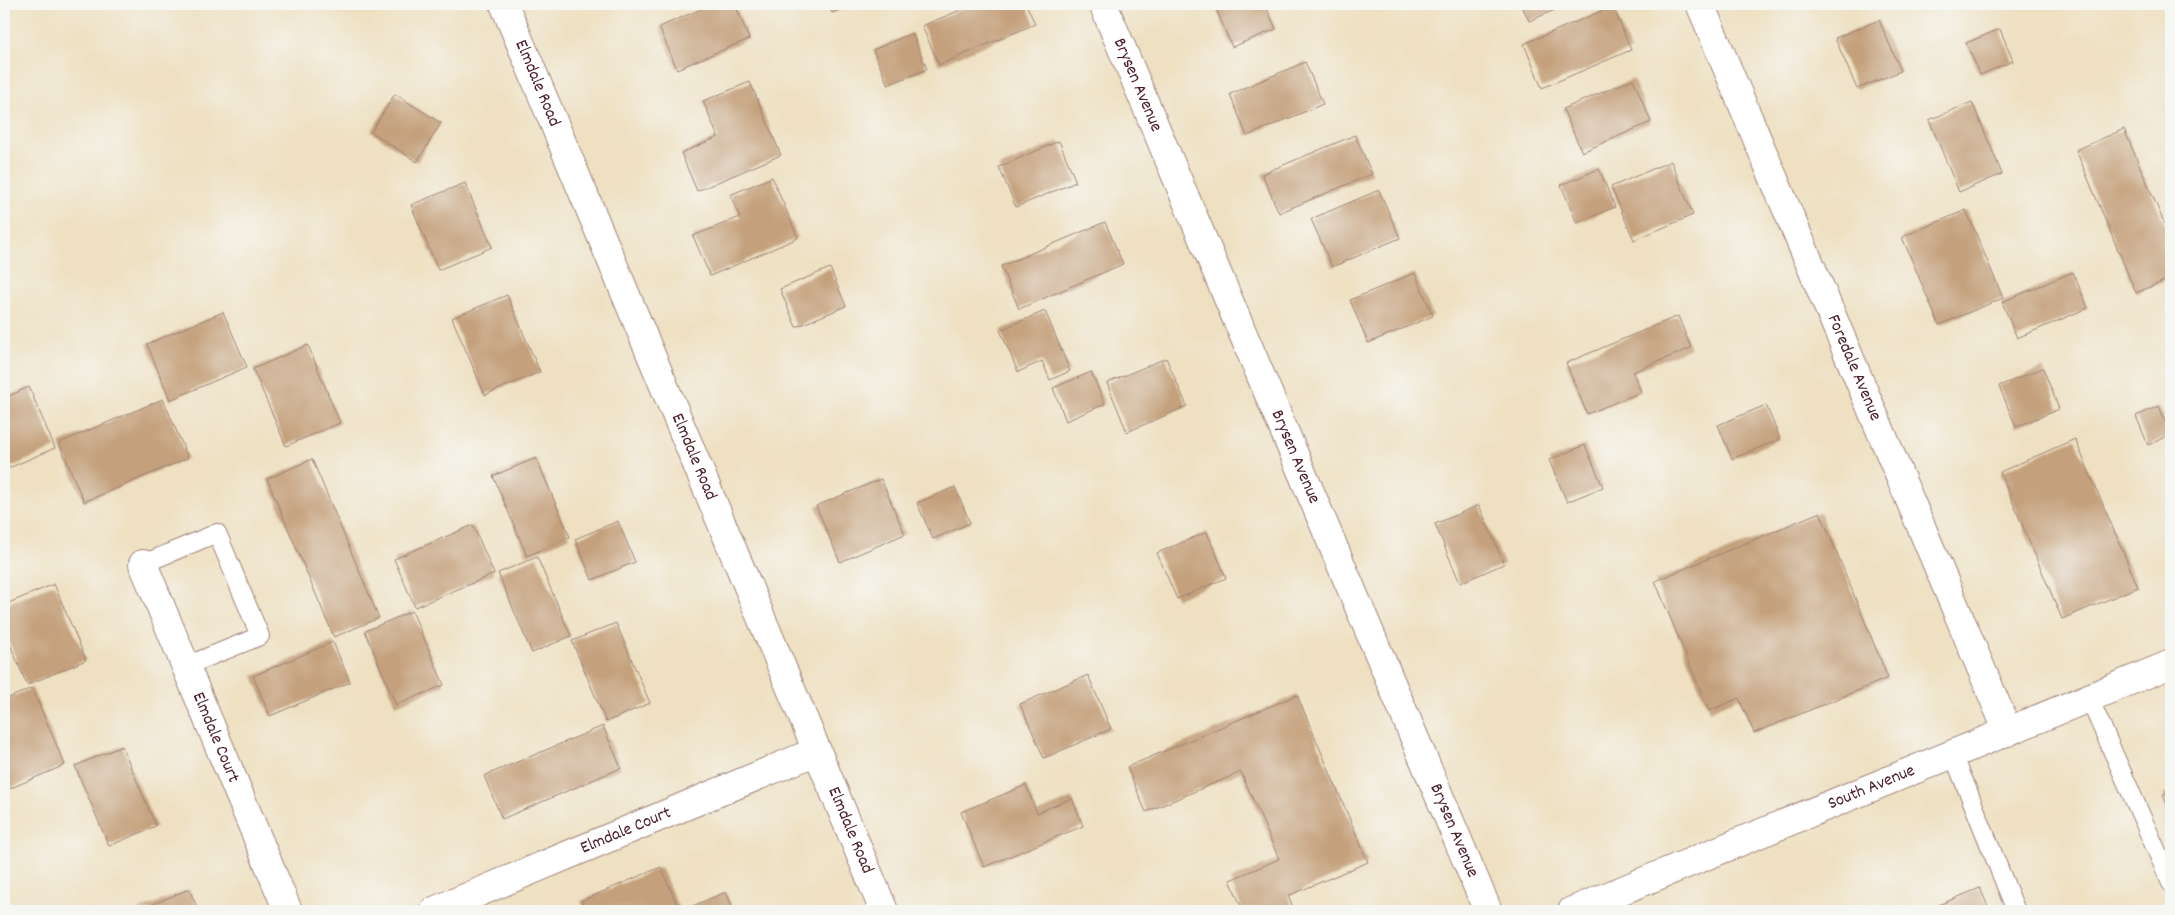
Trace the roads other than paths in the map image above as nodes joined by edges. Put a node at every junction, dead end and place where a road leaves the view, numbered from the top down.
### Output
1 (504, 4) edge
2 (1103, 4) edge
3 (1700, 4) edge
4 (143, 564) joint
5 (2171, 664) edge
6 (186, 666) junction
7 (2089, 698) junction
8 (2008, 732) junction
9 (817, 751) junction
10 (1953, 754) junction
11 (2171, 883) edge
12 (444, 909) edge
13 (288, 911) edge
14 (884, 911) edge
15 (1488, 911) edge
16 (1572, 911) edge
17 (2016, 911) edge

1 - 9 street, Elmdale Road
2 - 15 street, Brysen Avenue
3 - 8 street, Foredale Avenue
4 - 6 street, Elmdale Court
4 - 6 lane
5 - 7 street, South Avenue
6 - 13 street, Elmdale Court
7 - 8 street, South Avenue
7 - 11 lane
8 - 10 street, South Avenue
9 - 12 street, Elmdale Court
9 - 14 street, Elmdale Road
10 - 16 street, South Avenue
10 - 17 lane

